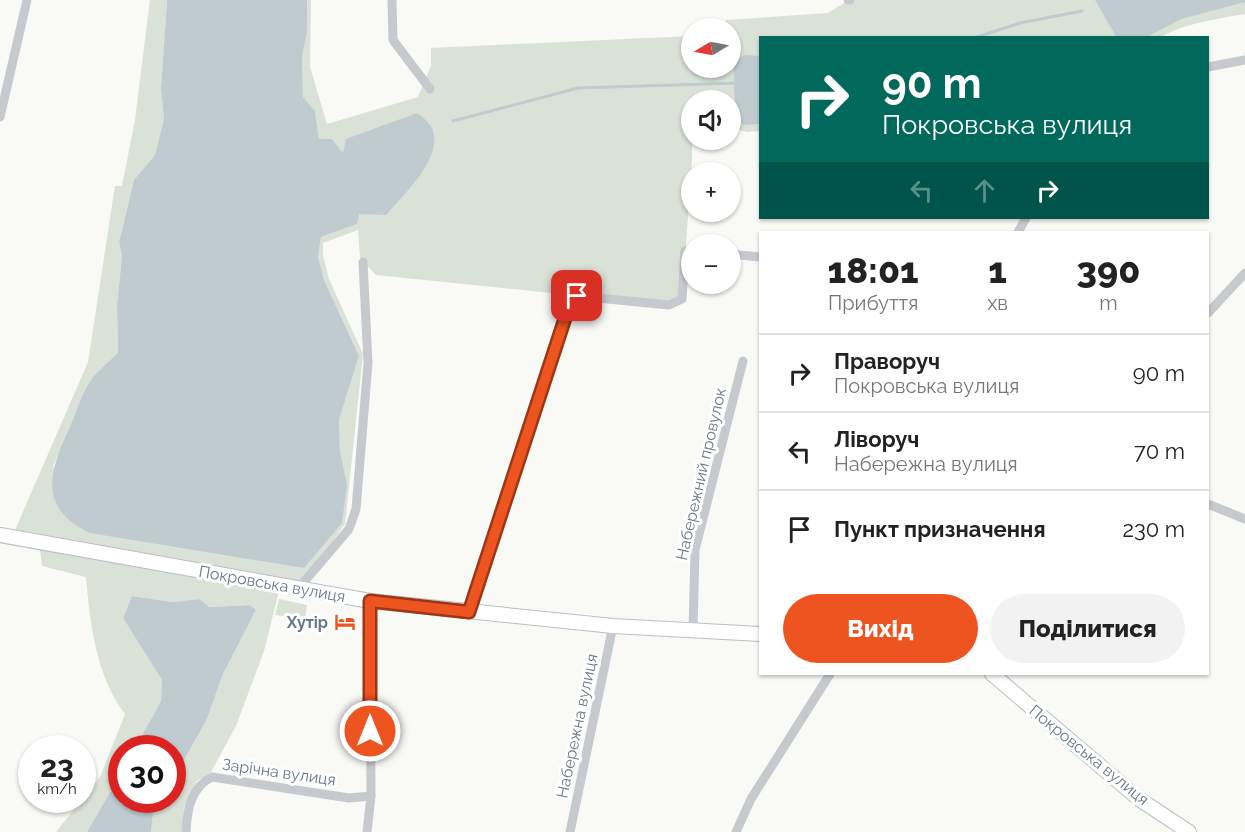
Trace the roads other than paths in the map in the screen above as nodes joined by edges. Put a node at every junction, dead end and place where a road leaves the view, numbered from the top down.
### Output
1 (27, 0) edge
2 (392, 0) edge
3 (1245, 60) edge
4 (1209, 67) edge
5 (430, 89) dead end
6 (0, 117) edge
7 (741, 255) edge
8 (759, 257) edge
9 (363, 262) dead end
10 (1245, 273) edge
11 (682, 294) edge
12 (1209, 312) edge
13 (743, 361) dead end
14 (1209, 504) edge
15 (1245, 519) edge
16 (0, 536) edge
17 (298, 589) junction
18 (370, 601) junction
19 (469, 612) junction
20 (613, 626) junction
21 (693, 631) junction
22 (759, 634) edge
23 (829, 675) edge
24 (993, 675) edge
25 (370, 796) junction
26 (186, 832) edge
27 (367, 832) edge
28 (570, 832) edge
29 (736, 832) edge
30 (1190, 832) edge

1 - 6 street
2 - 5 street
3 - 4 street
7 - 8 street
9 - 17 street
10 - 12 street
11 - 19 street
13 - 21 street, Набережний провулок
14 - 15 street
16 - 17 street, Покровська вулиця
17 - 18 street, Покровська вулиця
18 - 19 street, Покровська вулиця
18 - 25 street
19 - 20 street, Покровська вулиця
20 - 21 street, Покровська вулиця
20 - 28 street, Набережна вулиця
21 - 22 street, Покровська вулиця
23 - 29 street
24 - 30 street, Покровська вулиця
25 - 26 street, Зарічна вулиця
25 - 27 street

